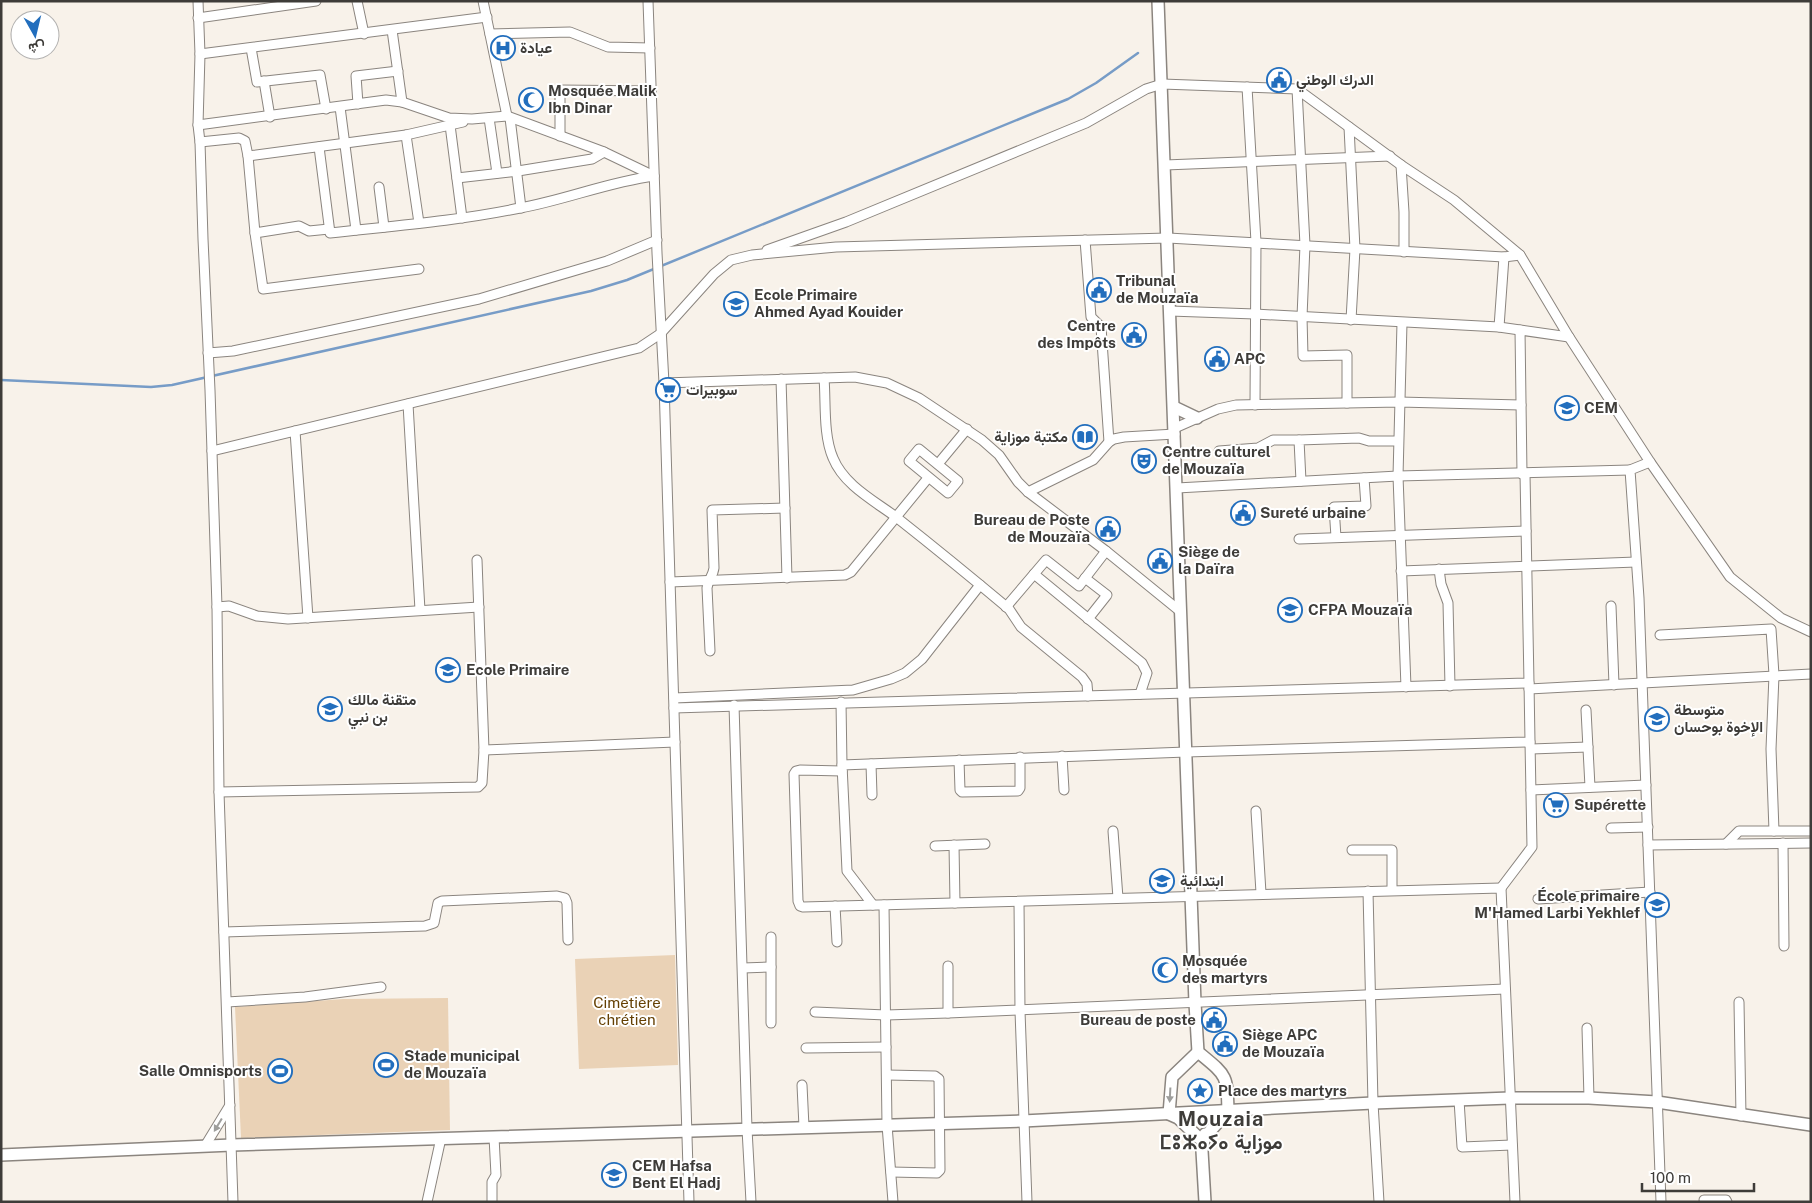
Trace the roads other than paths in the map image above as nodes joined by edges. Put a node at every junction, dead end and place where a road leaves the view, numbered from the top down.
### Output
1 (198, 1) edge
2 (316, 1) edge
3 (357, 1) edge
4 (483, 1) edge
5 (648, 1) edge
6 (1158, 1) edge
7 (487, 17) junction
8 (198, 18) junction
9 (392, 30) junction
10 (364, 34) junction
11 (490, 34) junction
12 (251, 48) junction
13 (650, 48) junction
14 (200, 54) junction
15 (398, 71) junction
16 (264, 81) junction
17 (1162, 84) junction
18 (1248, 87) junction
19 (1297, 89) junction
20 (651, 90) junction
21 (402, 102) junction
22 (358, 104) junction
23 (340, 107) junction
24 (326, 109) junction
25 (270, 117) junction
26 (509, 117) junction
27 (489, 118) junction
28 (472, 120) junction
29 (450, 125) junction
30 (198, 126) junction
31 (1349, 127) junction
32 (406, 135) junction
33 (560, 136) junction
34 (200, 142) junction
35 (344, 144) junction
36 (319, 147) junction
37 (604, 152) junction
38 (248, 156) junction
39 (1390, 156) junction
40 (1351, 158) junction
41 (1301, 159) junction
42 (1252, 162) junction
43 (1165, 165) junction
44 (1401, 165) junction
45 (518, 171) junction
46 (497, 172) junction
47 (654, 176) junction
48 (457, 178) junction
49 (379, 186) dead end
50 (521, 208) junction
51 (462, 218) junction
52 (419, 223) junction
53 (384, 227) junction
54 (329, 229) junction
55 (356, 230) junction
56 (255, 233) junction
57 (1168, 238) junction
58 (657, 240) junction
59 (1085, 240) junction
60 (1256, 242) junction
61 (1305, 245) junction
62 (1355, 248) junction
63 (1404, 252) junction
64 (752, 255) junction
65 (1520, 255) junction
66 (1504, 257) junction
67 (419, 269) dead end
68 (1170, 311) junction
69 (1255, 314) junction
70 (1302, 317) junction
71 (1351, 320) junction
72 (1402, 322) junction
73 (1499, 327) junction
74 (1520, 330) junction
75 (660, 334) junction
76 (1569, 337) junction
77 (208, 353) junction
78 (824, 378) junction
79 (781, 379) junction
80 (664, 382) junction
81 (1399, 402) junction
82 (1347, 403) junction
83 (408, 404) junction
84 (1255, 405) junction
85 (1521, 405) junction
86 (1174, 407) junction
87 (1197, 418) junction
88 (967, 429) junction
89 (295, 431) junction
90 (1175, 431) junction
91 (1299, 440) junction
92 (1398, 441) junction
93 (1109, 442) junction
94 (1219, 450) dead end
95 (212, 451) junction
96 (1650, 462) junction
97 (938, 464) junction
98 (1630, 470) junction
99 (1524, 474) junction
100 (1398, 476) junction
101 (928, 478) junction
102 (1364, 478) junction
103 (1301, 481) junction
104 (1177, 488) junction
105 (1028, 492) junction
106 (785, 508) junction
107 (896, 517) junction
108 (1526, 531) junction
109 (1400, 534) junction
110 (1336, 537) junction
111 (1299, 539) dead end
112 (1106, 551) junction
113 (477, 560) dead end
114 (1636, 562) junction
115 (1527, 566) junction
116 (1439, 569) junction
117 (1401, 571) junction
118 (1034, 574) junction
119 (788, 578) junction
120 (1085, 578) junction
121 (708, 580) junction
122 (670, 582) junction
123 (980, 585) junction
124 (1611, 606) dead end
125 (479, 607) junction
126 (1006, 607) junction
127 (217, 608) junction
128 (420, 610) junction
129 (1181, 612) junction
130 (308, 618) junction
131 (1088, 619) junction
132 (1811, 632) edge
133 (1660, 635) dead end
134 (710, 651) dead end
135 (1811, 674) edge
136 (1774, 675) junction
137 (1642, 683) junction
138 (1614, 684) junction
139 (1450, 686) junction
140 (1529, 686) junction
141 (1406, 687) junction
142 (1184, 693) junction
143 (1140, 694) junction
144 (1088, 696) junction
145 (674, 698) junction
146 (841, 702) junction
147 (734, 705) junction
148 (674, 708) junction
149 (1586, 710) dead end
150 (675, 742) junction
151 (1530, 745) junction
152 (1588, 747) junction
153 (484, 750) junction
154 (1186, 752) junction
155 (1062, 756) junction
156 (1020, 757) junction
157 (959, 760) junction
158 (870, 764) junction
159 (842, 768) junction
160 (1646, 785) junction
161 (1590, 787) junction
162 (1064, 790) dead end
163 (1531, 790) junction
164 (220, 792) junction
165 (872, 795) dead end
166 (1256, 811) dead end
167 (1648, 827) junction
168 (1611, 828) dead end
169 (1113, 831) dead end
170 (1774, 831) junction
171 (1811, 832) edge
172 (1783, 843) junction
173 (1811, 843) edge
174 (985, 844) dead end
175 (1726, 844) junction
176 (954, 845) junction
177 (1648, 845) junction
178 (935, 846) dead end
179 (1352, 850) dead end
180 (1502, 888) junction
181 (1392, 890) junction
182 (1368, 891) junction
183 (1650, 892) junction
184 (1261, 894) junction
185 (1192, 896) junction
186 (1118, 898) junction
187 (1538, 900) dead end
188 (1019, 902) junction
189 (955, 903) junction
190 (873, 905) junction
191 (884, 905) junction
192 (835, 906) junction
193 (224, 932) junction
194 (771, 937) dead end
195 (568, 940) dead end
196 (837, 942) dead end
197 (1784, 946) dead end
198 (948, 966) dead end
199 (771, 967) junction
200 (743, 968) junction
201 (381, 987) dead end
202 (1505, 989) junction
203 (1369, 996) junction
204 (227, 1002) junction
205 (1739, 1002) dead end
206 (1195, 1003) junction
207 (1020, 1011) junction
208 (815, 1012) dead end
209 (948, 1013) junction
210 (886, 1015) junction
211 (771, 1023) dead end
212 (1587, 1028) dead end
213 (886, 1047) junction
214 (806, 1048) dead end
215 (1198, 1052) junction
216 (887, 1075) junction
217 (802, 1085) dead end
218 (1510, 1098) junction
219 (1589, 1098) junction
220 (1460, 1100) junction
221 (1656, 1102) junction
222 (1373, 1103) junction
223 (230, 1104) junction
224 (1228, 1111) junction
225 (1169, 1114) junction
226 (1741, 1116) junction
227 (1024, 1121) junction
228 (940, 1124) junction
229 (887, 1125) junction
230 (1200, 1126) junction
231 (1811, 1126) edge
232 (804, 1127) junction
233 (747, 1129) junction
234 (687, 1130) junction
235 (494, 1137) junction
236 (441, 1138) junction
237 (232, 1145) junction
238 (1512, 1145) junction
239 (205, 1146) junction
240 (1, 1155) edge
241 (891, 1172) junction
242 (1704, 1200) dead end
243 (233, 1202) edge
244 (427, 1202) edge
245 (492, 1202) edge
246 (689, 1202) edge
247 (751, 1202) edge
248 (893, 1202) edge
249 (1027, 1202) edge
250 (1206, 1202) edge
251 (1379, 1202) edge
252 (1515, 1202) edge
253 (1661, 1202) edge
254 (1727, 1202) edge

1 - 8 street
2 - 8 street
3 - 10 street
4 - 7 street
5 - 13 street
6 - 17 main road
7 - 9 street
7 - 11 street
8 - 14 street
9 - 10 street
9 - 15 street
10 - 12 street
11 - 13 street
11 - 26 street
12 - 14 street
12 - 16 street
13 - 20 street
14 - 30 street
15 - 21 street
15 - 22 street
16 - 24 street
16 - 25 street
17 - 18 street
17 - 43 main road
17 - 64 street
18 - 19 street
18 - 42 street
19 - 31 street
19 - 41 street
20 - 33 street
20 - 47 street
21 - 22 street
21 - 28 street
22 - 23 street
23 - 24 street
23 - 35 street
24 - 25 street
25 - 30 street
26 - 27 street
26 - 33 street
26 - 45 street
27 - 28 street
27 - 46 street
28 - 29 street
29 - 32 street
29 - 48 street
30 - 34 street
31 - 39 street
31 - 40 street
32 - 35 street
32 - 52 street
33 - 37 street
34 - 38 street
34 - 77 street
35 - 36 street
35 - 55 street
36 - 38 street
36 - 54 street
37 - 45 street
37 - 47 street
38 - 56 street
39 - 40 street
39 - 44 street
40 - 41 street
40 - 62 street
41 - 42 street
41 - 61 street
42 - 43 street
42 - 60 street
43 - 57 main road
44 - 63 street
44 - 65 street
45 - 46 street
45 - 50 street
46 - 48 street
47 - 50 street
47 - 58 street
48 - 51 street
49 - 53 street
50 - 51 street
51 - 52 street
52 - 53 street
53 - 55 street
54 - 55 street
54 - 56 street
56 - 67 street
57 - 59 street
57 - 60 street
57 - 68 main road
58 - 75 street
58 - 77 street
59 - 64 street
59 - 93 street
60 - 61 street
60 - 69 street
61 - 62 street
61 - 70 street
62 - 63 street
62 - 71 street
63 - 66 street
64 - 75 street
65 - 66 street
65 - 76 street
66 - 73 street
68 - 69 street
68 - 86 main road
69 - 70 street
69 - 84 street
70 - 71 street
70 - 82 street
71 - 72 street
72 - 73 street
72 - 81 street
73 - 74 street
74 - 76 street
74 - 85 street
75 - 80 street
75 - 83 street
76 - 96 street
77 - 95 street
78 - 79 street
78 - 88 street
78 - 107 street
79 - 80 street
79 - 106 street
80 - 122 street
81 - 82 street
81 - 85 street
81 - 92 street
82 - 84 street
83 - 89 street
83 - 128 street
84 - 87 street
85 - 99 street
86 - 87 main road
86 - 90 main road
87 - 90 street
88 - 97 street
88 - 105 street
89 - 95 street
89 - 130 street
90 - 93 street
90 - 104 main road
91 - 92 street
91 - 94 street
91 - 103 street
92 - 100 street
93 - 105 street
95 - 127 street
96 - 98 street
96 - 132 street
97 - 101 street
97 - 101 street
98 - 99 street
98 - 114 street
99 - 100 street
99 - 108 street
100 - 102 street
100 - 109 street
101 - 107 street
102 - 103 street
102 - 110 street
103 - 104 street
104 - 129 main road
105 - 112 street
106 - 119 street
106 - 121 street
107 - 119 street
107 - 123 street
108 - 109 street
108 - 115 street
109 - 110 street
109 - 117 street
110 - 111 street
112 - 120 street
112 - 129 street
113 - 125 street
114 - 115 street
114 - 137 street
115 - 116 street
115 - 140 street
116 - 117 street
116 - 139 street
117 - 141 street
118 - 120 street
118 - 126 street
118 - 131 street
119 - 121 street
120 - 131 street
121 - 122 street
121 - 134 street
122 - 145 street
123 - 126 street
123 - 145 street
124 - 138 street
125 - 128 street
125 - 153 street
126 - 144 street
127 - 130 street
127 - 164 street
128 - 130 street
129 - 142 main road
131 - 143 street
133 - 136 street
135 - 136 street
136 - 137 street
136 - 170 street
137 - 138 street
137 - 160 street
138 - 140 street
139 - 140 street
139 - 141 street
140 - 151 street
141 - 142 street
142 - 143 street
142 - 154 main road
143 - 144 street
144 - 146 street
145 - 148 street
146 - 147 street
146 - 159 street
147 - 148 street
147 - 200 street
148 - 150 street
149 - 152 street
150 - 153 street
150 - 234 street
151 - 152 street
151 - 154 street
151 - 163 street
152 - 161 street
153 - 164 street
154 - 155 street
154 - 185 main road
155 - 156 street
155 - 162 street
156 - 157 street
156 - 157 street
157 - 158 street
158 - 159 street
158 - 165 street
159 - 190 street
159 - 192 street
160 - 161 street
160 - 167 street
161 - 163 street
163 - 180 street
164 - 193 street
166 - 184 street
167 - 168 street
167 - 177 street
169 - 186 street
170 - 171 street
170 - 175 street
172 - 173 street
172 - 175 street
172 - 197 street
174 - 176 street
175 - 177 street
176 - 178 street
176 - 189 street
177 - 183 street
179 - 181 street
180 - 181 street
180 - 202 street
181 - 182 street
182 - 184 street
182 - 203 street
183 - 187 street
183 - 221 street
184 - 185 street
185 - 186 street
185 - 206 main road
186 - 188 street
188 - 189 street
188 - 207 street
189 - 191 street
190 - 191 street
190 - 192 street
191 - 210 street
192 - 196 street
193 - 195 street
193 - 204 street
194 - 199 street
198 - 209 street
199 - 200 street
199 - 211 street
200 - 233 street
201 - 204 street
202 - 203 street
202 - 218 street
203 - 206 street
203 - 222 street
204 - 223 street
205 - 226 street
206 - 207 street
206 - 215 main road
207 - 209 street
207 - 227 street
208 - 210 street
209 - 210 street
210 - 213 street
212 - 219 street
213 - 214 street
213 - 216 street
215 - 224 main road
215 -> 225 main road
216 - 228 street
216 - 229 street
217 - 232 street
218 - 219 main road
218 - 220 main road
218 - 238 street
219 - 221 main road
220 - 222 main road
220 - 238 street
221 - 226 main road
221 - 253 street
222 - 224 main road
222 - 251 street
223 - 237 street
223 -> 239 street
224 - 230 main road
224 - 230 main road
225 - 227 main road
225 - 230 main road
225 - 230 main road
226 - 231 main road
227 - 228 main road
227 - 249 street
228 - 229 main road
228 - 241 street
229 - 232 main road
229 - 241 street
230 - 250 main road
232 - 233 main road
233 - 234 main road
233 - 247 street
234 - 235 main road
234 - 246 street
235 - 236 main road
235 - 245 street
236 - 237 main road
236 - 244 street
237 - 239 main road
237 - 243 street
238 - 252 street
239 - 240 main road
241 - 248 street
242 - 254 street

